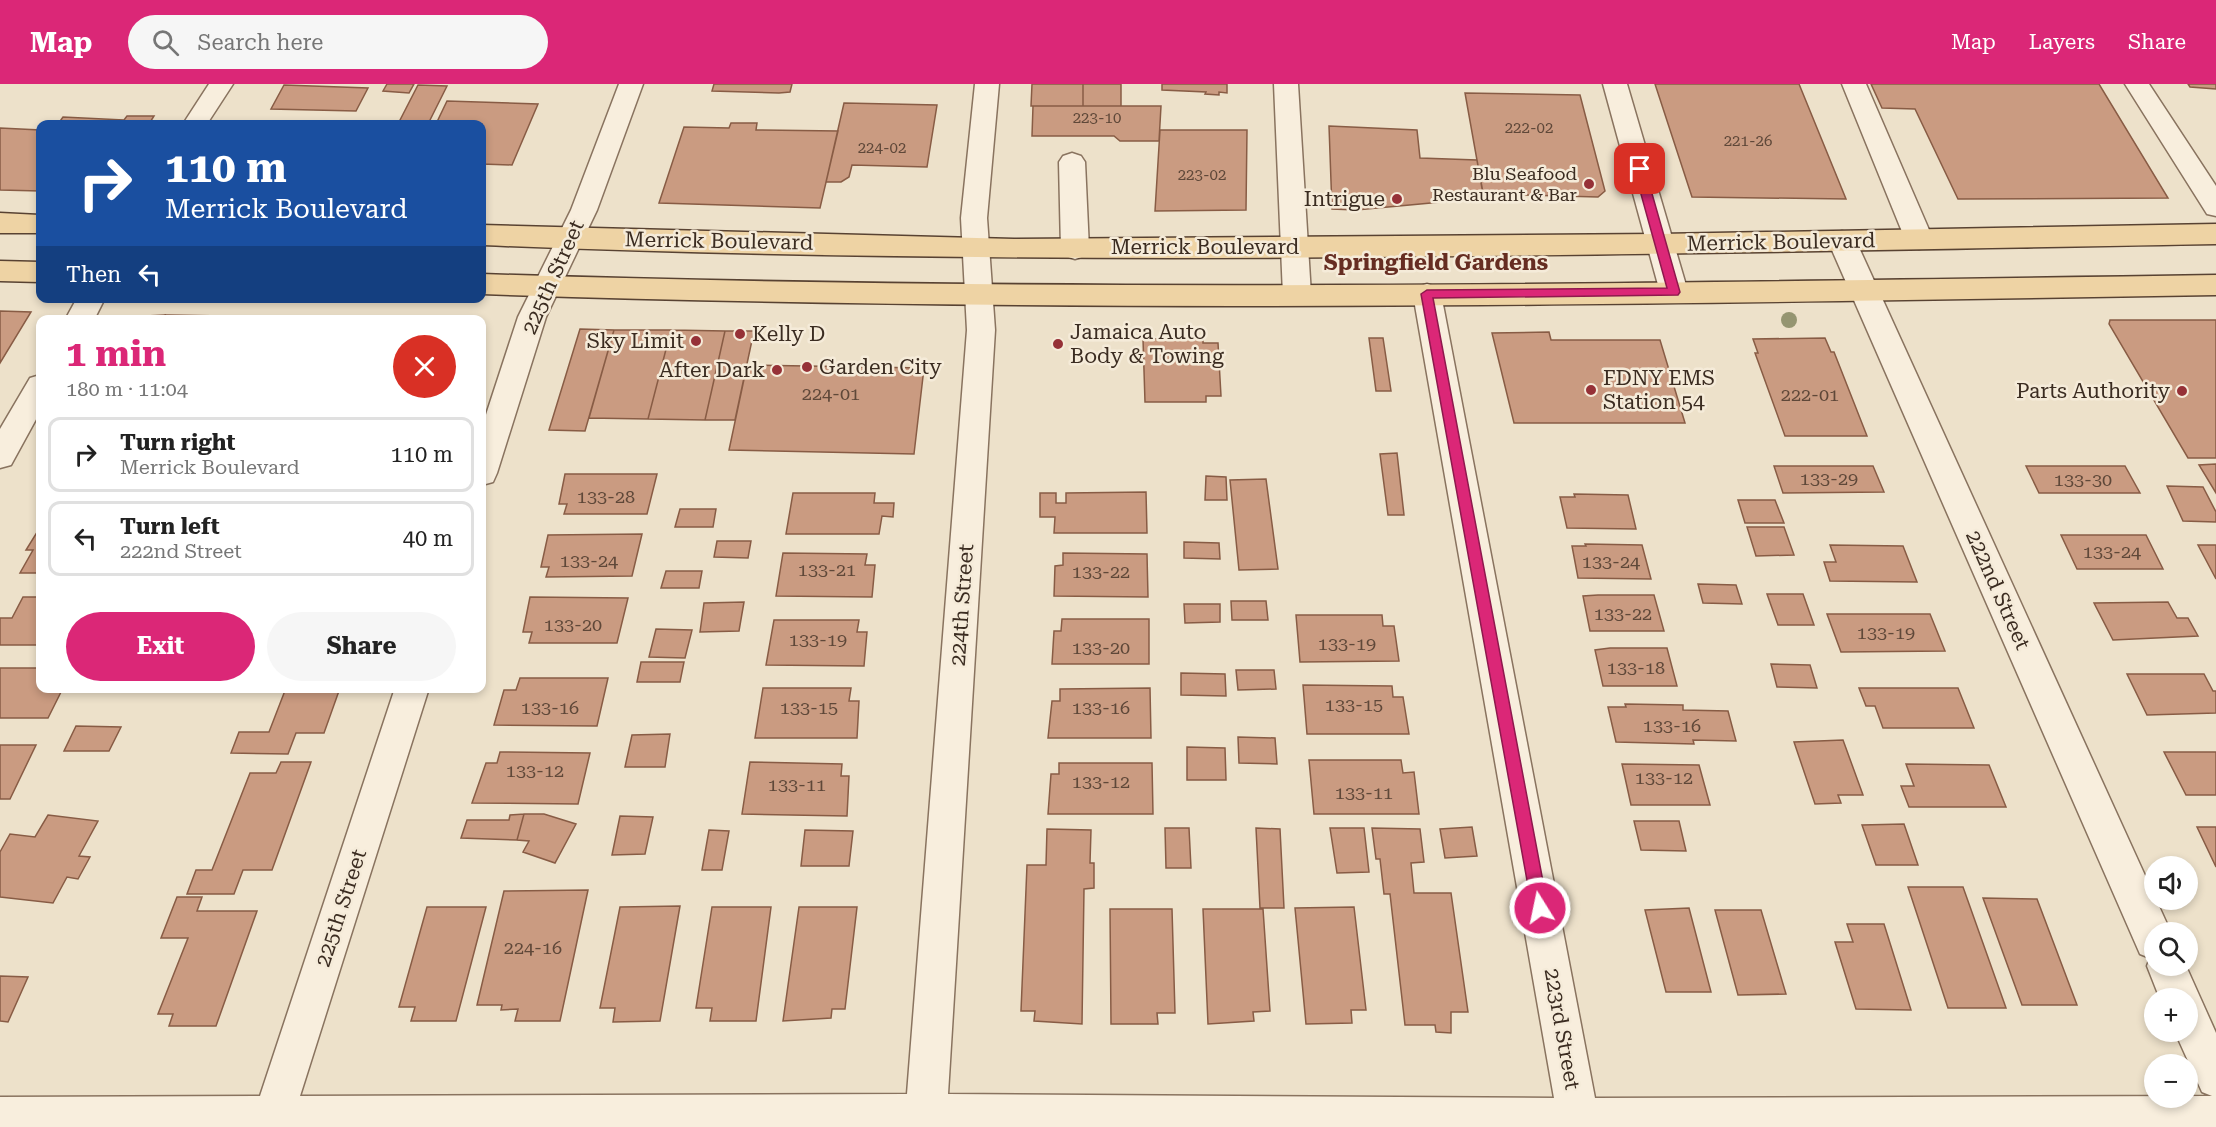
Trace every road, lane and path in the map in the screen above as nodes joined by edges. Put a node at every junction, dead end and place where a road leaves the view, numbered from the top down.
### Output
1 (221, 84) edge
2 (631, 84) edge
3 (987, 84) edge
4 (1286, 84) edge
5 (1615, 84) edge
6 (1854, 84) edge
7 (2137, 84) edge
8 (198, 120) edge
9 (1072, 162) dead end
10 (2216, 207) edge
11 (0, 224) edge
12 (36, 225) edge
13 (2216, 234) edge
14 (486, 235) edge
15 (570, 237) junction
16 (1919, 239) junction
17 (1842, 241) junction
18 (1660, 244) junction
19 (1294, 247) junction
20 (976, 248) junction
21 (1075, 249) junction
22 (0, 271) edge
23 (36, 272) edge
24 (486, 284) edge
25 (548, 285) junction
26 (2216, 285) edge
27 (1864, 291) junction
28 (1674, 292) junction
29 (1427, 294) junction
30 (1297, 295) junction
31 (979, 296) junction
32 (36, 393) edge
33 (0, 456) edge
34 (486, 461) edge
35 (410, 693) edge
36 (2146, 922) edge
37 (2198, 1038) edge
38 (2216, 1078) edge
39 (2216, 1117) edge
40 (0, 1118) edge
41 (926, 1120) edge
42 (272, 1122) edge
43 (1579, 1123) edge

1 - 8 street
2 - 15 street, 225th Street
3 - 20 street, 224th Street
4 - 19 street
5 - 18 street
6 - 16 street
7 - 10 street
9 - 21 street
11 - 12 main road
13 - 16 main road, Merrick Boulevard
14 - 15 main road, Merrick Boulevard
15 - 20 main road, Merrick Boulevard
15 - 25 street, 225th Street
16 - 17 main road, Merrick Boulevard
17 - 18 main road, Merrick Boulevard
17 - 27 street, 222nd Street
18 - 19 main road, Merrick Boulevard
18 - 28 street
19 - 21 main road, Merrick Boulevard
19 - 30 street
20 - 21 main road, Merrick Boulevard
20 - 31 street, 224th Street
22 - 23 main road
24 - 25 main road
25 - 31 main road
25 - 34 street, 225th Street
26 - 27 main road
27 - 28 main road
27 - 36 street, 222nd Street
28 - 29 main road
29 - 30 main road
29 - 43 street, 223rd Street
30 - 31 main road
31 - 41 street, 224th Street
32 - 33 street
35 - 42 street, 225th Street
37 - 38 street
39 - 43 street
40 - 42 street
41 - 42 street
41 - 43 street

